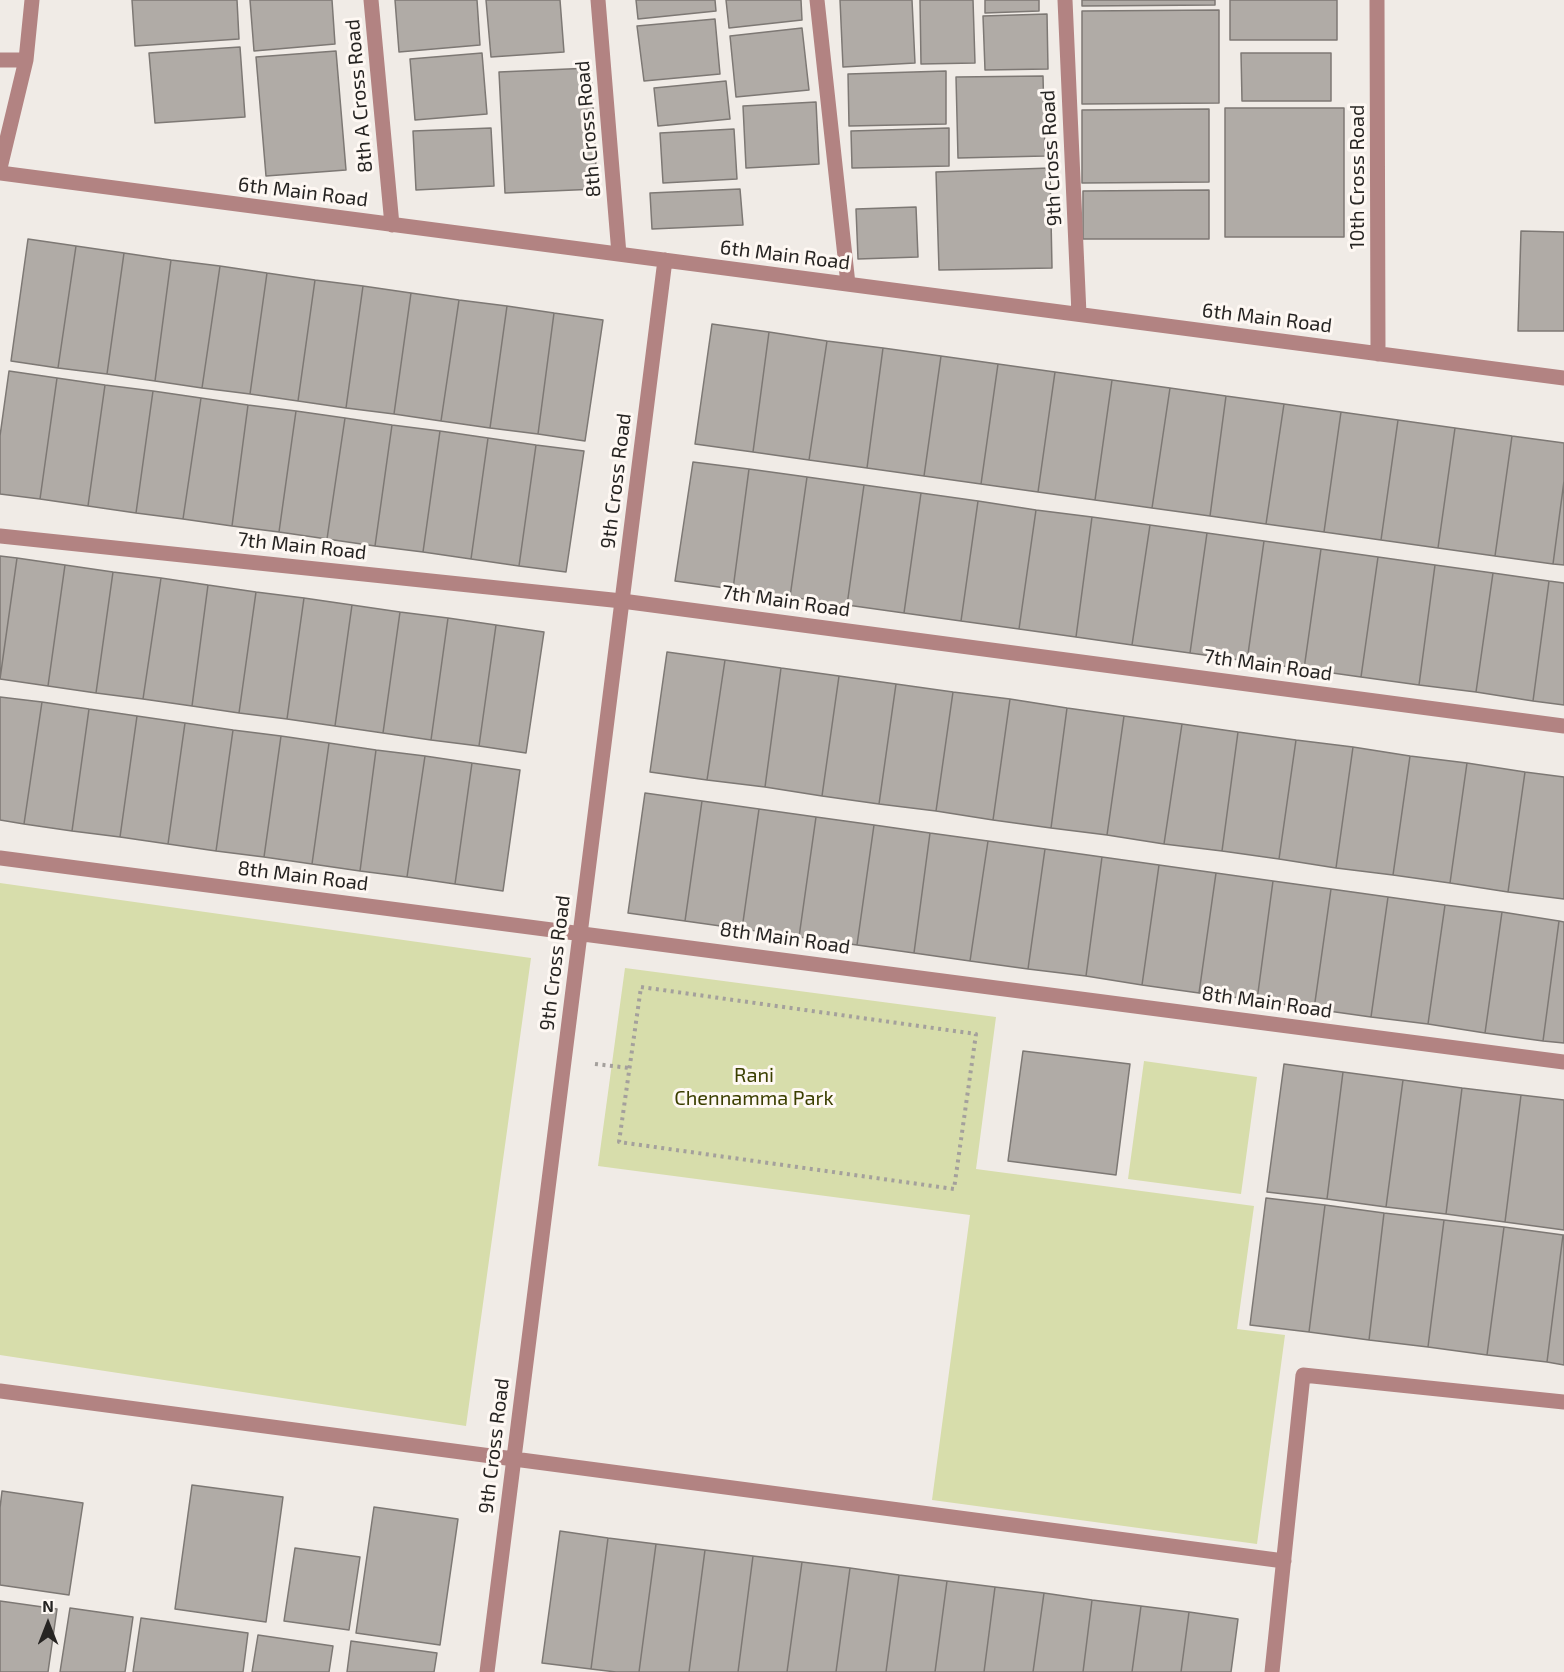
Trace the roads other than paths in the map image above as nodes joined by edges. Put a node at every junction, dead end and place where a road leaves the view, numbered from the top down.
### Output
1 (32, 0) edge
2 (371, 0) edge
3 (598, 0) edge
4 (816, 0) edge
5 (1065, 0) edge
6 (1377, 0) edge
7 (0, 60) edge
8 (26, 60) junction
9 (0, 168) edge
10 (0, 173) edge
11 (392, 225) junction
12 (619, 254) junction
13 (665, 260) junction
14 (848, 284) junction
15 (1079, 314) junction
16 (1378, 354) junction
17 (1564, 378) edge
18 (0, 536) edge
19 (622, 601) junction
20 (1564, 726) edge
21 (0, 858) edge
22 (580, 933) junction
23 (1564, 1062) edge
24 (0, 1391) edge
25 (1564, 1402) edge
26 (513, 1459) junction
27 (1284, 1561) junction
28 (487, 1672) edge
29 (1272, 1672) edge

1 - 8 street
2 - 11 street, 8th A Cross Road
3 - 12 street, 8th Cross Road
4 - 14 street
5 - 15 street, 9th Cross Road
6 - 16 street, 10th Cross Road
7 - 8 street
8 - 9 street
10 - 11 street, 6th Main Road
11 - 12 street, 6th Main Road
12 - 13 street, 6th Main Road
13 - 14 street, 6th Main Road
13 - 19 street, 9th Cross Road
14 - 15 street, 6th Main Road
15 - 16 street, 6th Main Road
16 - 17 street, 6th Main Road
18 - 19 street, 7th Main Road
19 - 20 street, 7th Main Road
19 - 22 street, 9th Cross Road
21 - 22 street, 8th Main Road
22 - 23 street, 8th Main Road
22 - 26 street, 9th Cross Road
24 - 26 street
25 - 27 street
26 - 27 street
26 - 28 street, 9th Cross Road
27 - 29 street

